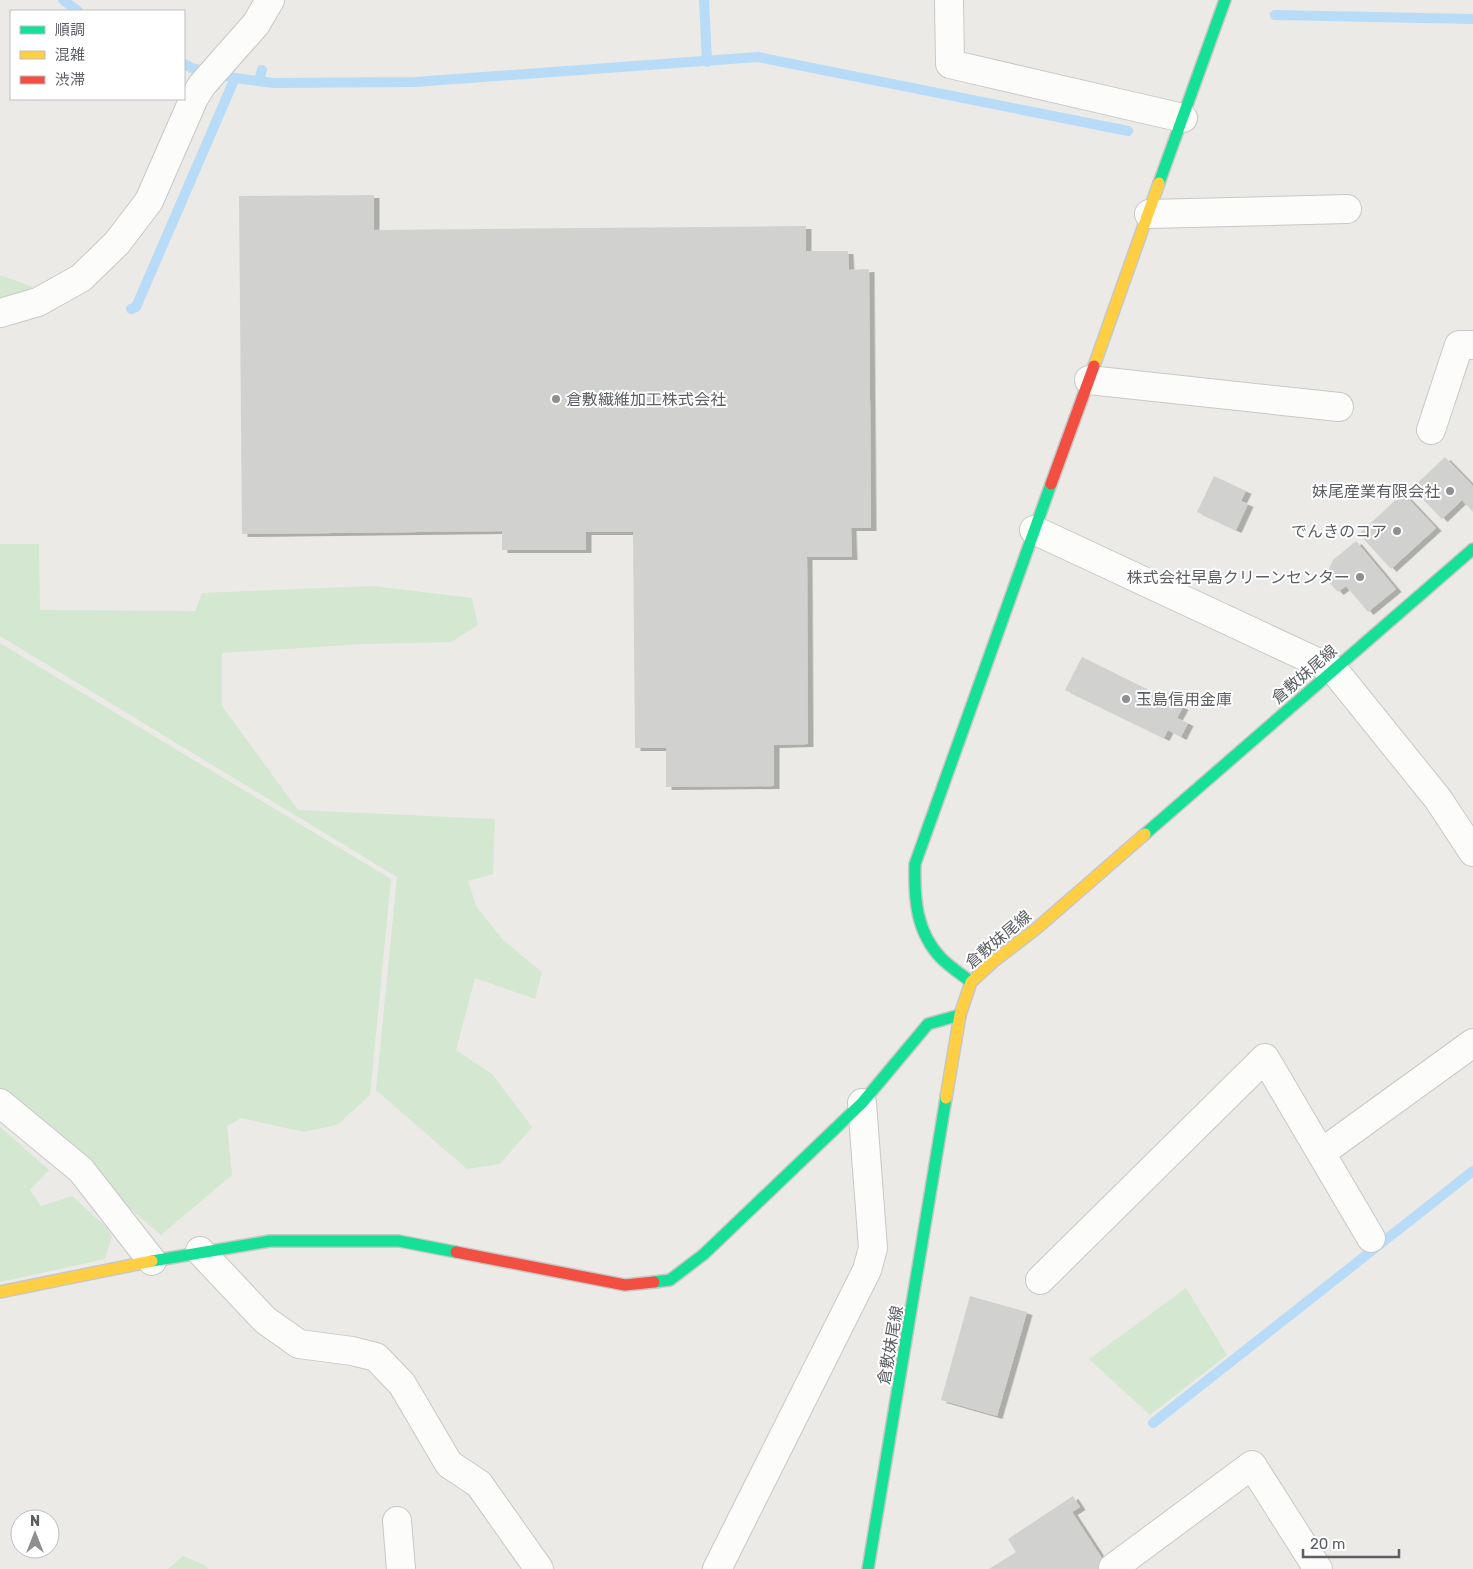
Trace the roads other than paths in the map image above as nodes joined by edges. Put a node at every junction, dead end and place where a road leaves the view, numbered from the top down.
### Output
1 (270, 0) edge
2 (949, 0) edge
3 (1225, 0) edge
4 (1183, 118) junction
5 (1347, 209) dead end
6 (1149, 214) junction
7 (0, 313) edge
8 (1473, 345) edge
9 (1089, 380) junction
10 (1339, 407) dead end
11 (1431, 430) dead end
12 (1034, 530) junction
13 (1473, 548) edge
14 (1334, 670) junction
15 (1473, 852) edge
16 (971, 982) junction
17 (960, 1015) junction
18 (1473, 1043) edge
19 (0, 1103) edge
20 (862, 1103) junction
21 (1321, 1153) junction
22 (1371, 1238) dead end
23 (200, 1251) junction
24 (152, 1260) junction
25 (1040, 1280) dead end
26 (0, 1292) edge
27 (397, 1521) dead end
28 (1113, 1568) edge
29 (401, 1569) edge
30 (539, 1569) edge
31 (717, 1569) edge
32 (868, 1569) edge
33 (1318, 1569) edge

1 - 7 street
2 - 4 street
3 - 4 street
4 - 6 street
5 - 6 street
6 - 9 street
8 - 11 street
9 - 10 street
9 - 12 street
12 - 14 street
12 - 16 street
13 - 14 street, 倉敷妹尾線
14 - 15 street
14 - 16 street, 倉敷妹尾線
16 - 17 street, 倉敷妹尾線
17 - 20 street
17 - 32 street, 倉敷妹尾線
18 - 21 street
19 - 24 street
20 - 23 street
20 - 31 street
21 - 22 street
21 - 25 street
23 - 24 street
23 - 30 street
24 - 26 street
27 - 29 street
28 - 33 street

